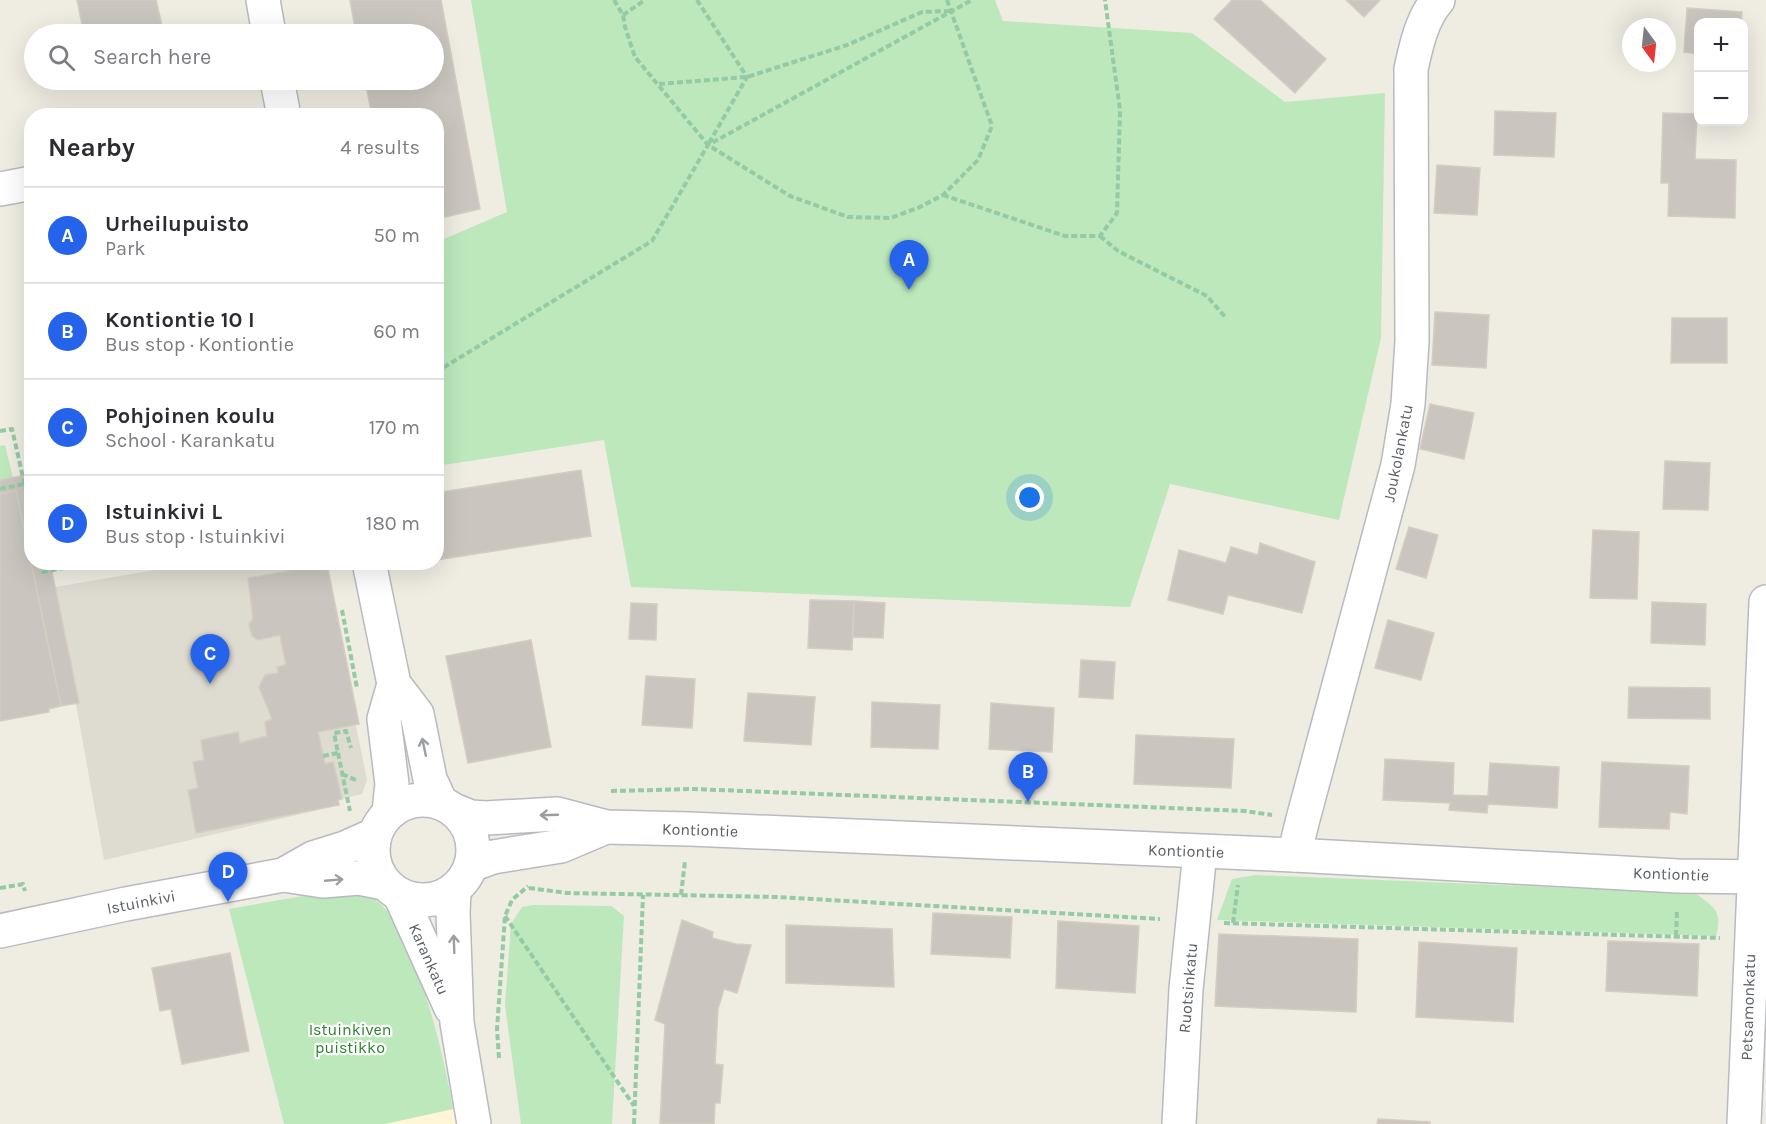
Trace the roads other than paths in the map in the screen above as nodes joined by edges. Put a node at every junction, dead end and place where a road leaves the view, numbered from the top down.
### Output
1 (262, 0) edge
2 (1431, 2) edge
3 (267, 24) edge
4 (279, 90) edge
5 (282, 108) edge
6 (24, 184) edge
7 (0, 189) edge
8 (371, 570) edge
9 (1766, 602) edge
10 (394, 684) junction
11 (448, 807) junction
12 (382, 824) junction
13 (606, 827) junction
14 (1200, 852) junction
15 (1294, 855) junction
16 (284, 875) junction
17 (462, 877) junction
18 (1760, 877) edge
19 (392, 889) junction
20 (0, 931) edge
21 (458, 1023) junction
22 (474, 1124) edge
23 (1179, 1124) edge
24 (1744, 1124) edge

1 - 3 street
2 - 15 street, Joukolankatu
4 - 5 street
6 - 7 street
8 - 10 street
9 - 18 street, Petsamonkatu
11 -> 10 street
10 - 12 street
11 - 12 street
13 -> 11 street, Kontiontie
11 - 17 street
12 - 16 street, Istuinkivi
12 - 19 street
13 - 14 street, Kontiontie
13 - 17 street, Kontiontie
14 - 15 street, Kontiontie
14 - 23 street, Ruotsinkatu
15 - 18 street, Kontiontie
16 -> 19 street, Istuinkivi
16 - 20 street, Istuinkivi
17 - 19 street
21 -> 17 street, Karankatu
18 - 24 street, Petsamonkatu
19 - 21 street, Karankatu
21 - 22 street, Karankatu

